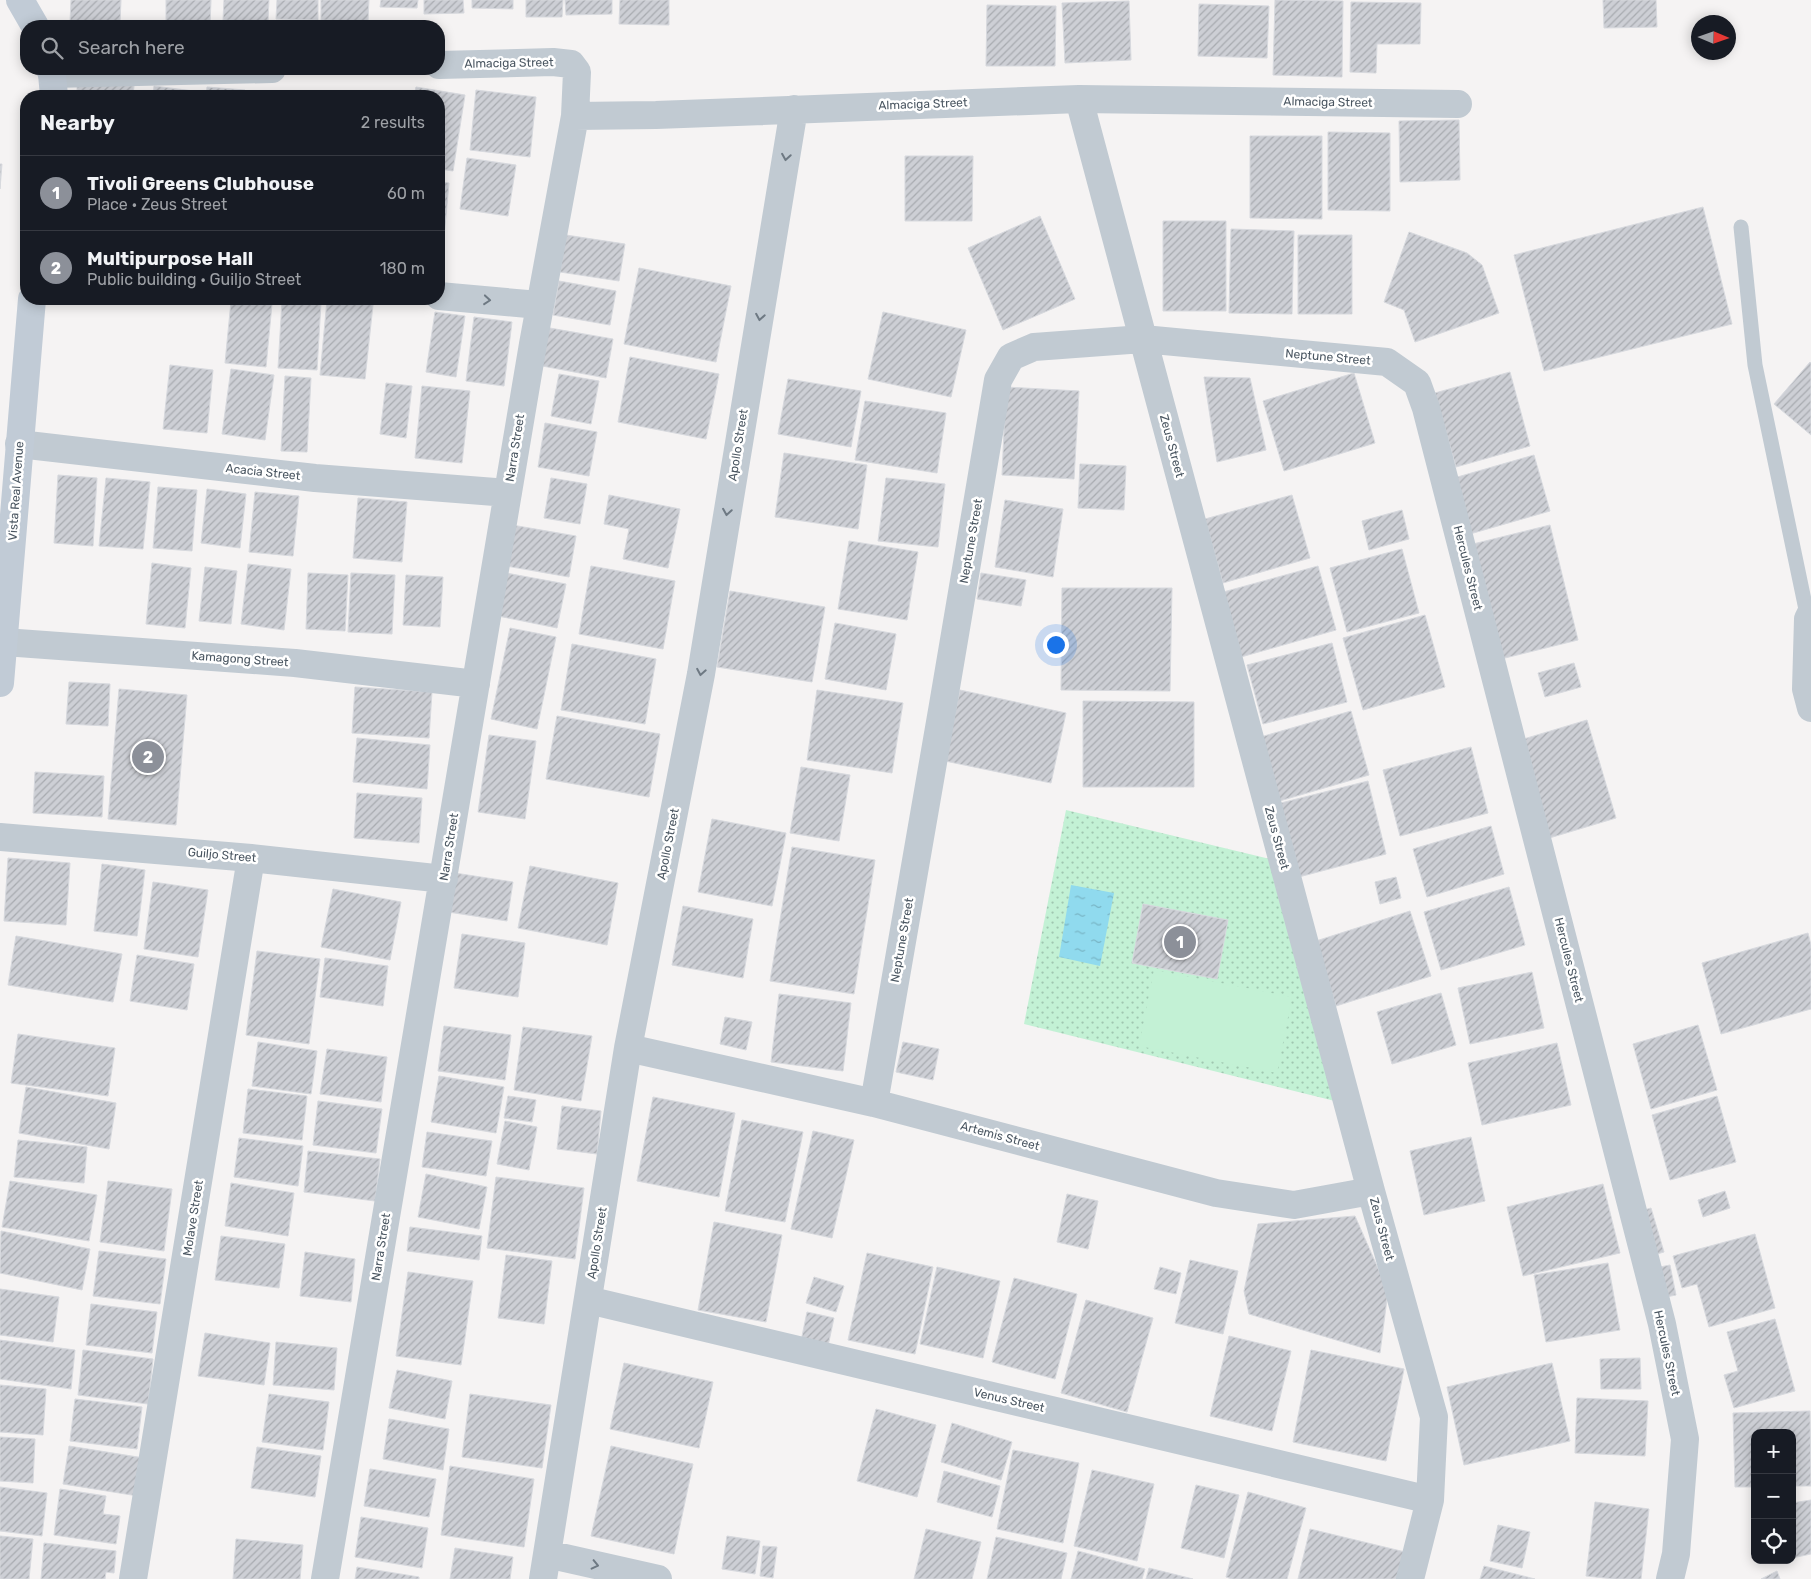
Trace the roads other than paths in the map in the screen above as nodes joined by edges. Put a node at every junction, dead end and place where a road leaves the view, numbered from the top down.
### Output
1 (20, 0) edge
2 (31, 20) edge
3 (445, 64) edge
4 (152, 75) edge
5 (52, 80) edge
6 (1079, 99) junction
7 (1458, 104) dead end
8 (794, 109) junction
9 (575, 116) junction
10 (1741, 227) dead end
11 (445, 297) edge
12 (31, 305) edge
13 (540, 305) junction
14 (1143, 339) junction
15 (1387, 362) joint
16 (19, 444) junction
17 (508, 493) junction
18 (1809, 616) edge
19 (4, 642) junction
20 (0, 683) edge
21 (476, 684) junction
22 (1811, 708) edge
23 (0, 837) edge
24 (251, 858) junction
25 (444, 879) junction
26 (628, 1048) junction
27 (874, 1102) junction
28 (1371, 1191) junction
29 (588, 1300) junction
30 (1430, 1500) junction
31 (545, 1566) edge
32 (133, 1579) edge
33 (325, 1579) edge
34 (658, 1579) edge
35 (1410, 1579) edge
36 (1670, 1579) edge

1 - 2 street
3 - 9 street, Almaciga Street
4 - 5 street
6 - 7 street, Almaciga Street
6 - 8 street, Almaciga Street
6 - 14 street, Zeus Street
8 - 9 street, Almaciga Street
8 -> 26 street, Apollo Street
9 - 13 street, Narra Street
10 - 18 lane
11 -> 13 street
12 - 16 street, Vista Real Avenue
13 - 17 street, Narra Street
14 - 15 street, Neptune Street
14 - 27 street, Neptune Street
14 - 28 street, Zeus Street
15 - 36 street, Hercules Street
16 - 17 street, Acacia Street
16 - 19 street, Vista Real Avenue
17 - 21 street, Narra Street
18 - 22 street
19 - 20 street, Vista Real Avenue
19 - 21 street, Kamagong Street
21 - 25 street, Narra Street
23 - 24 street, Guiljo Street
24 - 25 street, Guiljo Street
24 - 32 street, Molave Street
25 - 33 street, Narra Street
26 - 27 street, Artemis Street
26 - 29 street, Apollo Street
27 - 28 street, Artemis Street
28 - 30 street, Zeus Street
29 - 30 street, Venus Street
29 - 31 street, Apollo Street
30 - 35 street, Zeus Street
31 -> 34 street

